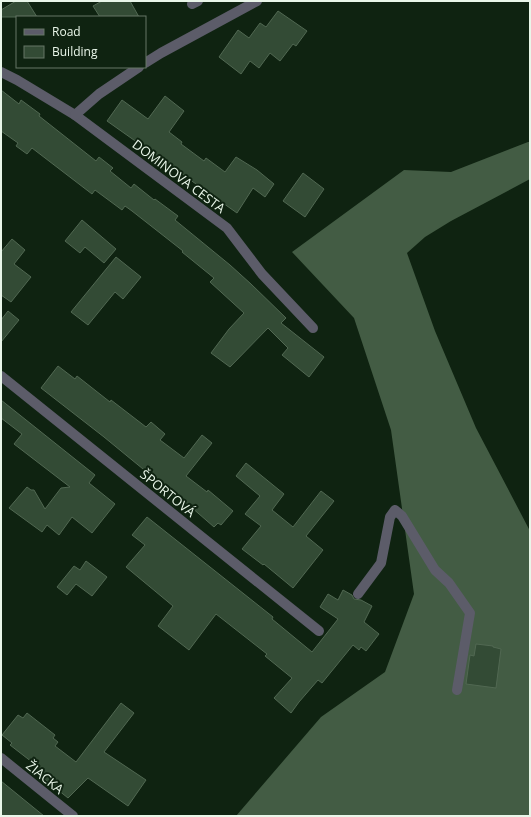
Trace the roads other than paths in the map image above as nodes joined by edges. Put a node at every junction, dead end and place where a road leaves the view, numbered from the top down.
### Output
1 (257, 1) edge
2 (146, 62) edge
3 (138, 68) edge
4 (1, 72) edge
5 (74, 115) junction
6 (313, 328) dead end
7 (1, 376) edge
8 (358, 594) dead end
9 (318, 631) dead end
10 (458, 690) dead end
11 (1, 758) edge
12 (72, 816) edge

1 - 2 street
3 - 5 street
4 - 5 street, DOMINOVA CESTA
5 - 6 street, DOMINOVA CESTA
7 - 9 street, ŠPORTOVÁ
8 - 10 street
11 - 12 street, ŽIACKA

